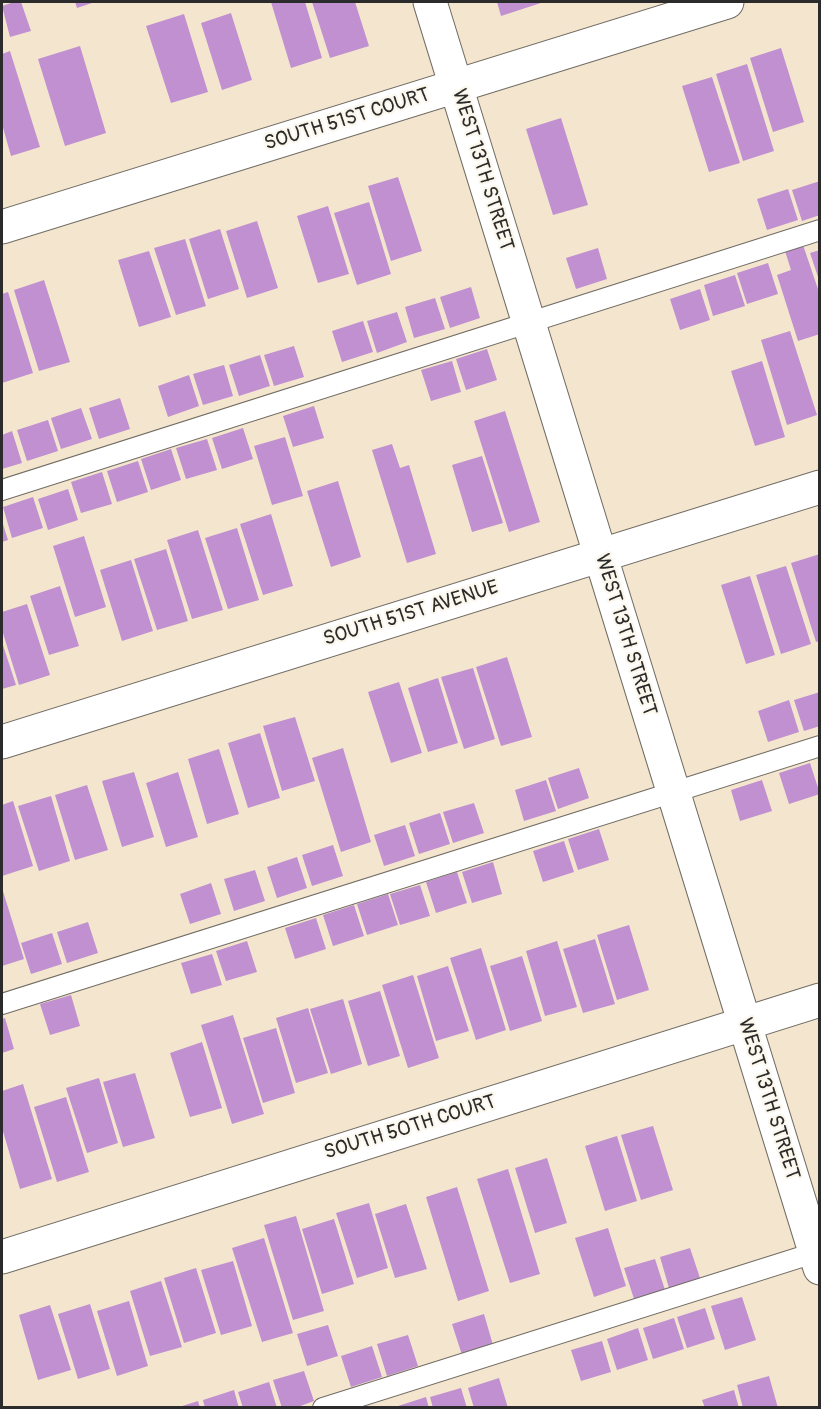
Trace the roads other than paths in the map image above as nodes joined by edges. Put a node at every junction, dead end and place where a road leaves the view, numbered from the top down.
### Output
1 (430, 2) edge
2 (727, 2) edge
3 (456, 86) junction
4 (2, 227) edge
5 (819, 230) edge
6 (528, 322) junction
7 (819, 487) edge
8 (2, 490) edge
9 (600, 555) junction
10 (2, 742) edge
11 (819, 746) edge
12 (673, 792) junction
13 (819, 1000) edge
14 (2, 1004) edge
15 (744, 1024) junction
16 (2, 1257) edge
17 (818, 1257) edge
18 (323, 1407) edge

1 - 3 street, WEST 13TH STREET
2 - 3 street, SOUTH 51ST COURT
3 - 4 street, SOUTH 51ST COURT
3 - 6 street, WEST 13TH STREET
5 - 6 lane
6 - 8 lane
6 - 9 street, WEST 13TH STREET
7 - 9 street, SOUTH 51ST AVENUE
9 - 10 street, SOUTH 51ST AVENUE
9 - 12 street, WEST 13TH STREET
11 - 12 lane
12 - 14 lane
12 - 15 street, WEST 13TH STREET
13 - 15 street, SOUTH 50TH COURT
15 - 16 street, SOUTH 50TH COURT
15 - 17 street, WEST 13TH STREET
17 - 18 lane

